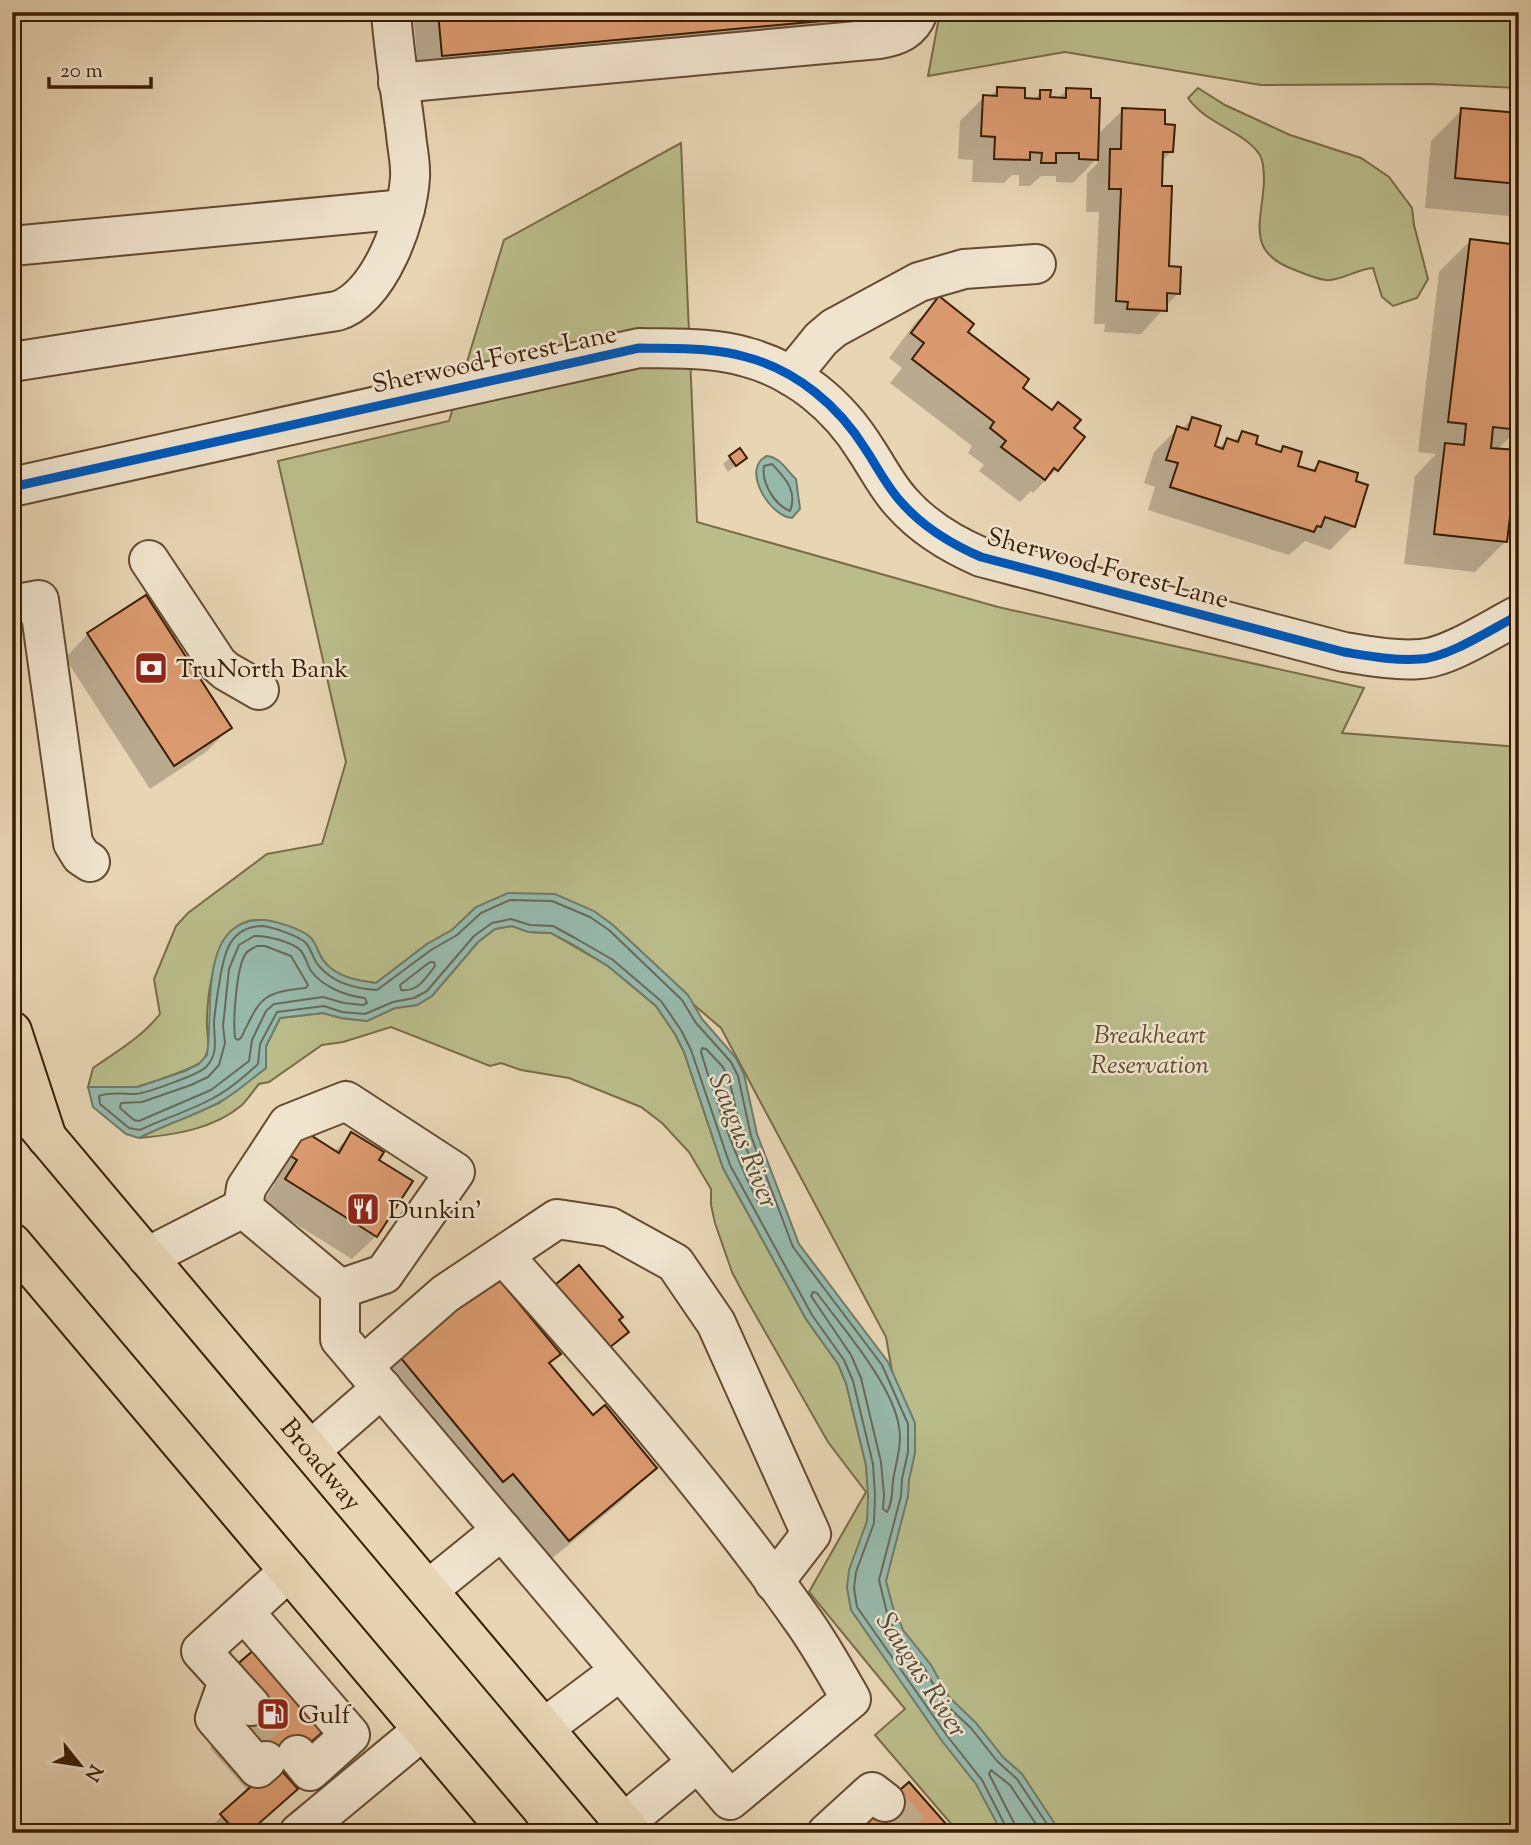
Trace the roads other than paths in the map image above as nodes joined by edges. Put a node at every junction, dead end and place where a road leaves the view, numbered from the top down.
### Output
1 (391, 12) edge
2 (918, 12) edge
3 (398, 83) junction
4 (405, 209) junction
5 (12, 246) edge
6 (1036, 264) dead end
7 (12, 362) edge
8 (791, 376) junction
9 (12, 487) edge
10 (149, 560) dead end
11 (12, 605) edge
12 (1519, 615) edge
13 (259, 690) dead end
14 (90, 862) dead end
15 (12, 1031) edge
16 (12, 1096) edge
17 (47, 1138) junction
18 (243, 1208) junction
19 (12, 1243) edge
20 (504, 1255) junction
21 (148, 1257) junction
22 (12, 1258) edge
23 (48, 1285) junction
24 (340, 1289) junction
25 (372, 1377) junction
26 (311, 1450) junction
27 (502, 1530) junction
28 (289, 1571) junction
29 (774, 1582) junction
30 (428, 1590) junction
31 (245, 1613) junction
32 (620, 1671) junction
33 (544, 1728) junction
34 (423, 1730) junction
35 (296, 1758) junction
36 (698, 1762) junction
37 (353, 1788) junction
38 (886, 1802) dead end
39 (628, 1828) edge
40 (299, 1833) edge
41 (510, 1833) edge
42 (827, 1833) edge

1 - 3 street
2 - 3 street
3 - 4 street
4 - 5 street
4 - 7 street
6 - 8 street
8 - 9 street, Sherwood Forest Lane
8 - 12 street, Sherwood Forest Lane
10 - 13 street
11 - 14 street
15 - 17 main road
16 - 17 main road, Broadway
17 - 21 main road, Broadway
18 - 21 street
18 - 24 street
18 - 24 street
19 - 23 main road
20 - 25 street
20 - 29 street
20 - 29 street
21 - 26 main road, Broadway
22 - 23 main road
23 - 28 main road
24 - 25 street
25 - 26 street
25 - 27 street
26 - 30 main road, Broadway
27 - 30 street
27 - 32 street
28 - 31 street
28 - 34 main road
29 - 36 street
30 - 33 main road, Broadway
31 - 35 street
31 - 35 street
32 - 33 street
32 - 36 street
33 - 39 main road, Broadway
34 - 37 street
34 - 41 main road
35 - 37 street
36 - 39 street
37 - 40 street
38 - 42 street

